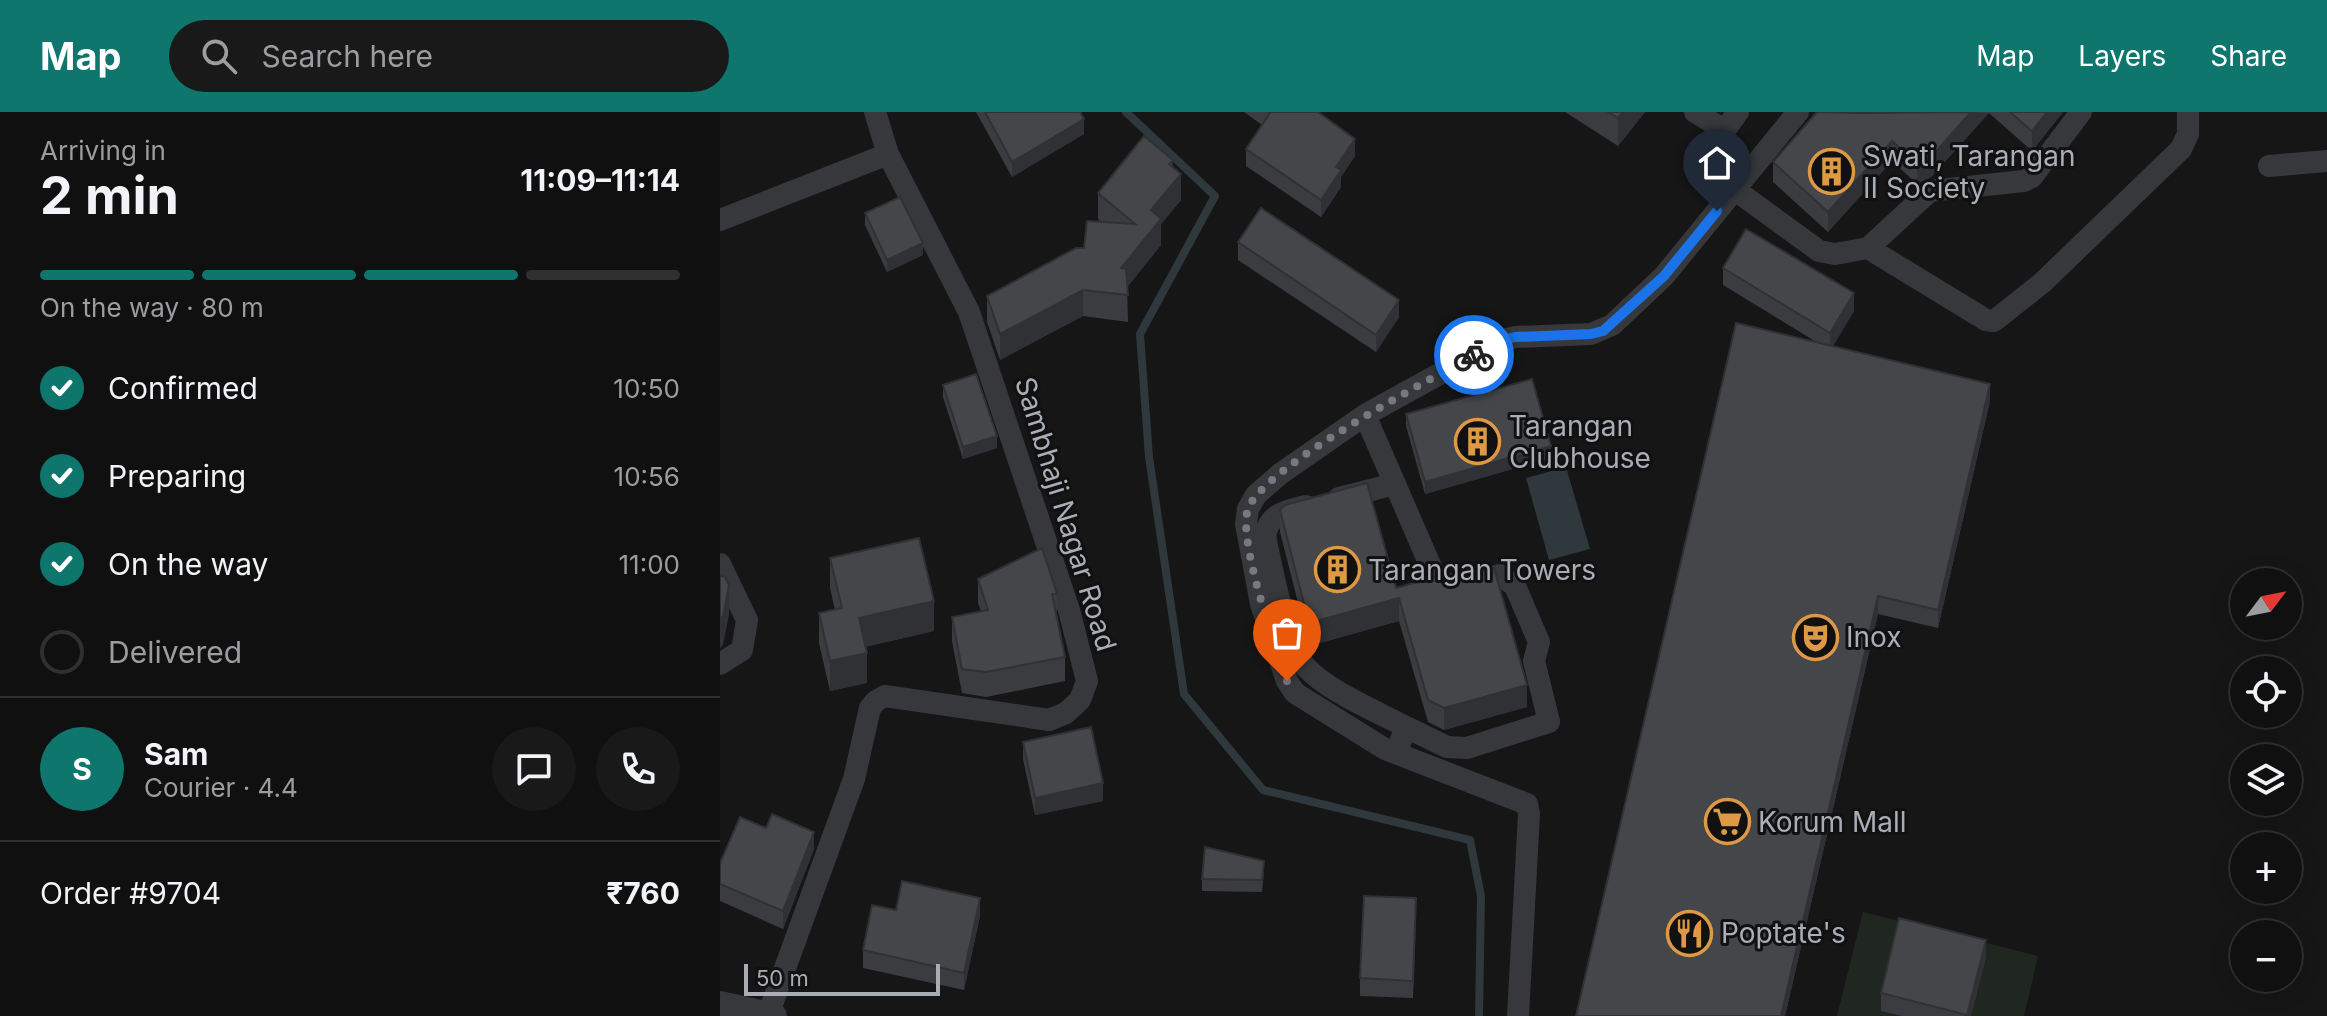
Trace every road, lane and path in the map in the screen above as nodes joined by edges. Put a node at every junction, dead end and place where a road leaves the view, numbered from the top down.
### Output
1 (875, 112) edge
2 (1695, 112) edge
3 (1738, 112) edge
4 (1798, 112) edge
5 (2081, 112) edge
6 (2188, 112) edge
7 (888, 154) junction
8 (2327, 161) edge
9 (2269, 166) dead end
10 (1734, 189) junction
11 (720, 220) edge
12 (1868, 248) junction
13 (1365, 415) junction
14 (1395, 484) junction
15 (720, 564) edge
16 (720, 664) edge
17 (1406, 727) junction
18 (1396, 753) junction
19 (720, 1004) edge
20 (771, 1015) edge
21 (1518, 1016) edge

1 - 7 street, Sambhaji Nagar Road
2 - 3 street
4 - 10 street
5 - 12 street
6 - 12 street
7 - 11 street
7 - 20 street, Sambhaji Nagar Road
8 - 9 street
10 - 12 street
10 - 13 street
13 - 14 street
13 - 18 street
14 - 17 street
14 - 17 street
15 - 16 street
17 - 18 street
18 - 21 street
19 - 20 street

